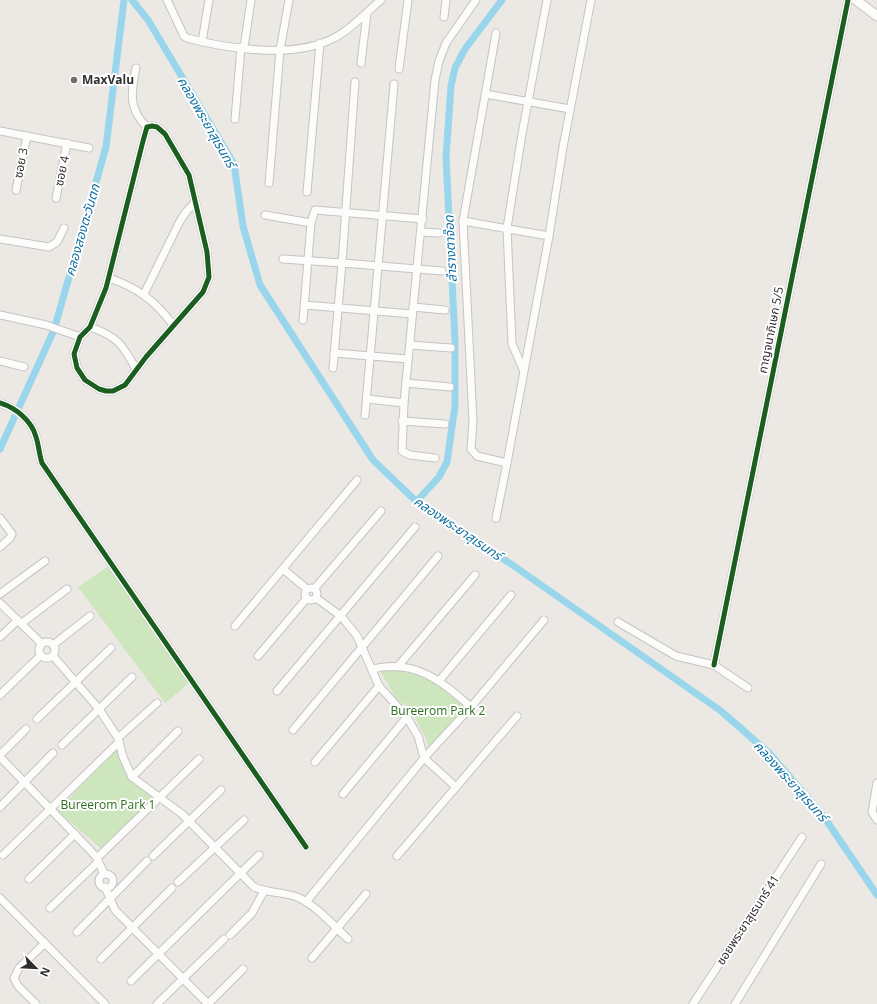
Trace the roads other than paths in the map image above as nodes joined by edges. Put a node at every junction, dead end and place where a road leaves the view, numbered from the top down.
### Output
1 (167, 0) edge
2 (209, 0) edge
3 (251, 0) edge
4 (289, 0) edge
5 (381, 0) edge
6 (408, 0) edge
7 (446, 0) edge
8 (476, 0) edge
9 (547, 0) edge
10 (591, 0) edge
11 (848, 0) edge
12 (856, 0) edge
13 (372, 3) edge
14 (367, 13) junction
15 (877, 16) edge
16 (444, 17) dead end
17 (496, 33) dead end
18 (202, 42) junction
19 (320, 43) junction
20 (243, 47) junction
21 (280, 50) junction
22 (361, 63) dead end
23 (136, 68) dead end
24 (399, 70) dead end
25 (355, 82) dead end
26 (394, 84) dead end
27 (485, 94) junction
28 (529, 102) junction
29 (570, 109) junction
30 (235, 119) dead end
31 (147, 127) junction
32 (0, 131) edge
33 (27, 136) junction
34 (67, 144) junction
35 (89, 148) dead end
36 (269, 183) dead end
37 (16, 190) dead end
38 (307, 192) dead end
39 (56, 198) dead end
40 (196, 202) junction
41 (345, 211) junction
42 (265, 215) dead end
43 (382, 215) junction
44 (422, 219) junction
45 (463, 221) junction
46 (311, 223) junction
47 (64, 228) dead end
48 (507, 228) junction
49 (421, 232) junction
50 (439, 234) dead end
51 (549, 236) junction
52 (0, 239) edge
53 (284, 259) dead end
54 (309, 260) junction
55 (342, 263) junction
56 (378, 266) junction
57 (418, 268) junction
58 (442, 271) dead end
59 (109, 278) junction
60 (144, 294) junction
61 (305, 305) junction
62 (338, 308) junction
63 (375, 310) junction
64 (413, 310) junction
65 (445, 310) dead end
66 (0, 315) edge
67 (304, 320) dead end
68 (173, 324) junction
69 (90, 327) junction
70 (80, 337) junction
71 (410, 345) junction
72 (451, 348) dead end
73 (334, 353) junction
74 (370, 356) junction
75 (408, 358) junction
76 (0, 361) edge
77 (24, 366) dead end
78 (333, 368) dead end
79 (136, 369) junction
80 (523, 369) junction
81 (406, 383) junction
82 (450, 386) dead end
83 (367, 399) junction
84 (0, 403) edge
85 (404, 403) junction
86 (365, 415) dead end
87 (402, 421) junction
88 (445, 424) dead end
89 (435, 458) dead end
90 (507, 464) junction
91 (357, 480) dead end
92 (381, 511) dead end
93 (0, 518) edge
94 (496, 518) dead end
95 (415, 527) dead end
96 (0, 547) edge
97 (438, 556) dead end
98 (45, 561) dead end
99 (283, 569) junction
100 (475, 575) dead end
101 (315, 588) junction
102 (307, 589) junction
103 (67, 590) dead end
104 (0, 594) edge
105 (511, 595) dead end
106 (307, 598) junction
107 (316, 598) junction
108 (0, 602) edge
109 (90, 616) dead end
110 (340, 616) junction
111 (544, 620) dead end
112 (20, 622) junction
113 (618, 622) dead end
114 (234, 626) dead end
115 (0, 637) edge
116 (42, 644) junction
117 (54, 645) junction
118 (112, 648) dead end
119 (363, 648) junction
120 (41, 655) junction
121 (53, 656) junction
122 (258, 656) dead end
123 (714, 665) junction
124 (399, 666) junction
125 (372, 669) junction
126 (132, 677) dead end
127 (439, 681) junction
128 (76, 682) junction
129 (379, 686) junction
130 (748, 688) dead end
131 (277, 691) dead end
132 (0, 695) edge
133 (157, 703) dead end
134 (471, 707) junction
135 (99, 709) junction
136 (517, 716) dead end
137 (407, 717) junction
138 (37, 719) dead end
139 (26, 729) dead end
140 (293, 730) dead end
141 (178, 731) dead end
142 (119, 740) junction
143 (62, 745) dead end
144 (53, 753) dead end
145 (0, 756) edge
146 (424, 758) junction
147 (199, 759) dead end
148 (315, 762) dead end
149 (132, 777) junction
150 (24, 782) junction
151 (877, 783) edge
152 (456, 787) junction
153 (221, 790) dead end
154 (343, 794) dead end
155 (160, 798) junction
156 (0, 807) edge
157 (50, 809) junction
158 (244, 820) dead end
159 (877, 820) edge
160 (190, 822) junction
161 (75, 834) junction
162 (802, 836) dead end
163 (306, 846) dead end
164 (216, 848) junction
165 (3, 855) dead end
166 (259, 855) dead end
167 (398, 856) dead end
168 (98, 860) junction
169 (821, 864) dead end
170 (241, 874) junction
171 (29, 879) dead end
172 (178, 882) dead end
173 (172, 888) dead end
174 (264, 891) junction
175 (366, 894) dead end
176 (0, 898) edge
177 (110, 900) junction
178 (306, 902) junction
179 (50, 908) dead end
180 (133, 927) junction
181 (337, 929) junction
182 (77, 932) dead end
183 (348, 939) dead end
184 (45, 943) junction
185 (159, 953) junction
186 (312, 958) dead end
187 (101, 959) dead end
188 (243, 969) dead end
189 (185, 978) junction
190 (131, 981) dead end
191 (36, 1004) edge
192 (105, 1004) edge
193 (157, 1004) edge
194 (693, 1004) edge
195 (735, 1004) edge

1 - 18 street
2 - 18 street
3 - 20 street
4 - 21 street
5 - 13 street
6 - 24 street
7 - 16 street
8 - 44 street
9 - 28 street
10 - 29 street
11 - 123 street, กาญจนาภิเษก 5/5
12 - 15 main road
13 - 14 street
14 - 19 street
14 - 22 street
17 - 27 street
18 - 20 street
19 - 21 street
19 - 38 street
20 - 21 street
20 - 30 street
21 - 36 street
23 - 31 street
25 - 41 street
26 - 43 street
27 - 28 street
27 - 45 street
28 - 29 street
28 - 48 street
29 - 51 street
31 - 40 street
31 - 59 street
32 - 33 street
33 - 34 street
33 - 37 street, ซอย 3
34 - 35 street
34 - 39 street, ซอย 4
40 - 60 street
40 - 68 street
41 - 43 street
41 - 46 street
41 - 55 street
42 - 46 street
43 - 44 street
43 - 56 street
44 - 49 street
45 - 48 street
45 - 90 street
46 - 54 street
47 - 52 street
48 - 51 street
48 - 80 street
49 - 50 street
49 - 57 street
51 - 80 street
53 - 54 street
54 - 55 street
54 - 61 street
55 - 56 street
55 - 62 street
56 - 57 street
56 - 63 street
57 - 58 street
57 - 64 street
59 - 60 street
59 - 69 street
60 - 68 street
61 - 62 street
61 - 67 street
62 - 63 street
62 - 73 street
63 - 64 street
63 - 74 street
64 - 65 street
64 - 71 street
66 - 70 street
68 - 79 street
69 - 70 street
69 - 79 street
70 - 79 street
71 - 72 street
71 - 75 street
73 - 74 street
73 - 78 street
74 - 75 street
74 - 83 street
75 - 81 street
76 - 77 street
80 - 90 street
81 - 82 street
81 - 85 street
83 - 85 street
83 - 86 street
84 - 163 street
85 - 87 street
87 - 88 street
87 - 89 street
90 - 94 street
91 - 99 street
92 - 101 street
93 - 96 street
95 - 110 street
97 - 119 street
98 - 104 street
99 - 102 street
99 - 114 street
100 - 124 street
101 - 102 street
101 - 107 street
102 - 106 street
103 - 112 street
105 - 127 street
106 - 107 street
106 - 122 street
107 - 110 street
108 - 112 street
109 - 117 street
110 - 119 street
110 - 131 street
111 - 134 street
112 - 115 street
112 - 116 street
113 - 123 street
116 - 117 street
116 - 120 street
117 - 121 street
118 - 128 street
119 - 125 street
119 - 140 street
120 - 121 street
120 - 132 street
121 - 128 street
123 - 130 street
124 - 125 street
124 - 127 street
125 - 129 street
126 - 135 street
127 - 134 street
128 - 135 street
128 - 138 street
129 - 137 street
129 - 148 street
133 - 142 street
134 - 146 street
135 - 142 street
135 - 143 street
136 - 152 street
137 - 146 street
137 - 154 street
139 - 145 street
141 - 149 street
142 - 149 street
142 - 157 street
144 - 150 street
145 - 150 street
146 - 152 street
146 - 178 street
147 - 155 street
149 - 155 street
150 - 156 street
150 - 157 street
151 - 159 street
152 - 167 street
153 - 160 street
155 - 160 street
155 - 168 street
157 - 161 street
157 - 165 street
158 - 164 street
160 - 164 street
160 - 177 street
161 - 168 street
161 - 171 street
162 - 194 street, ซอยพระยาสุเรนทร์ 41
164 - 170 street
164 - 172 street
166 - 170 street
168 - 177 street
168 - 179 street
169 - 195 street
170 - 174 street
170 - 185 street
173 - 180 street
174 - 178 street
174 - 189 street
175 - 181 street
176 - 184 street
177 - 180 street
177 - 182 street
178 - 181 street
180 - 185 street
180 - 187 street
181 - 183 street
181 - 186 street
184 - 191 street
184 - 192 street
185 - 189 street
185 - 190 street
188 - 189 street
189 - 193 street

